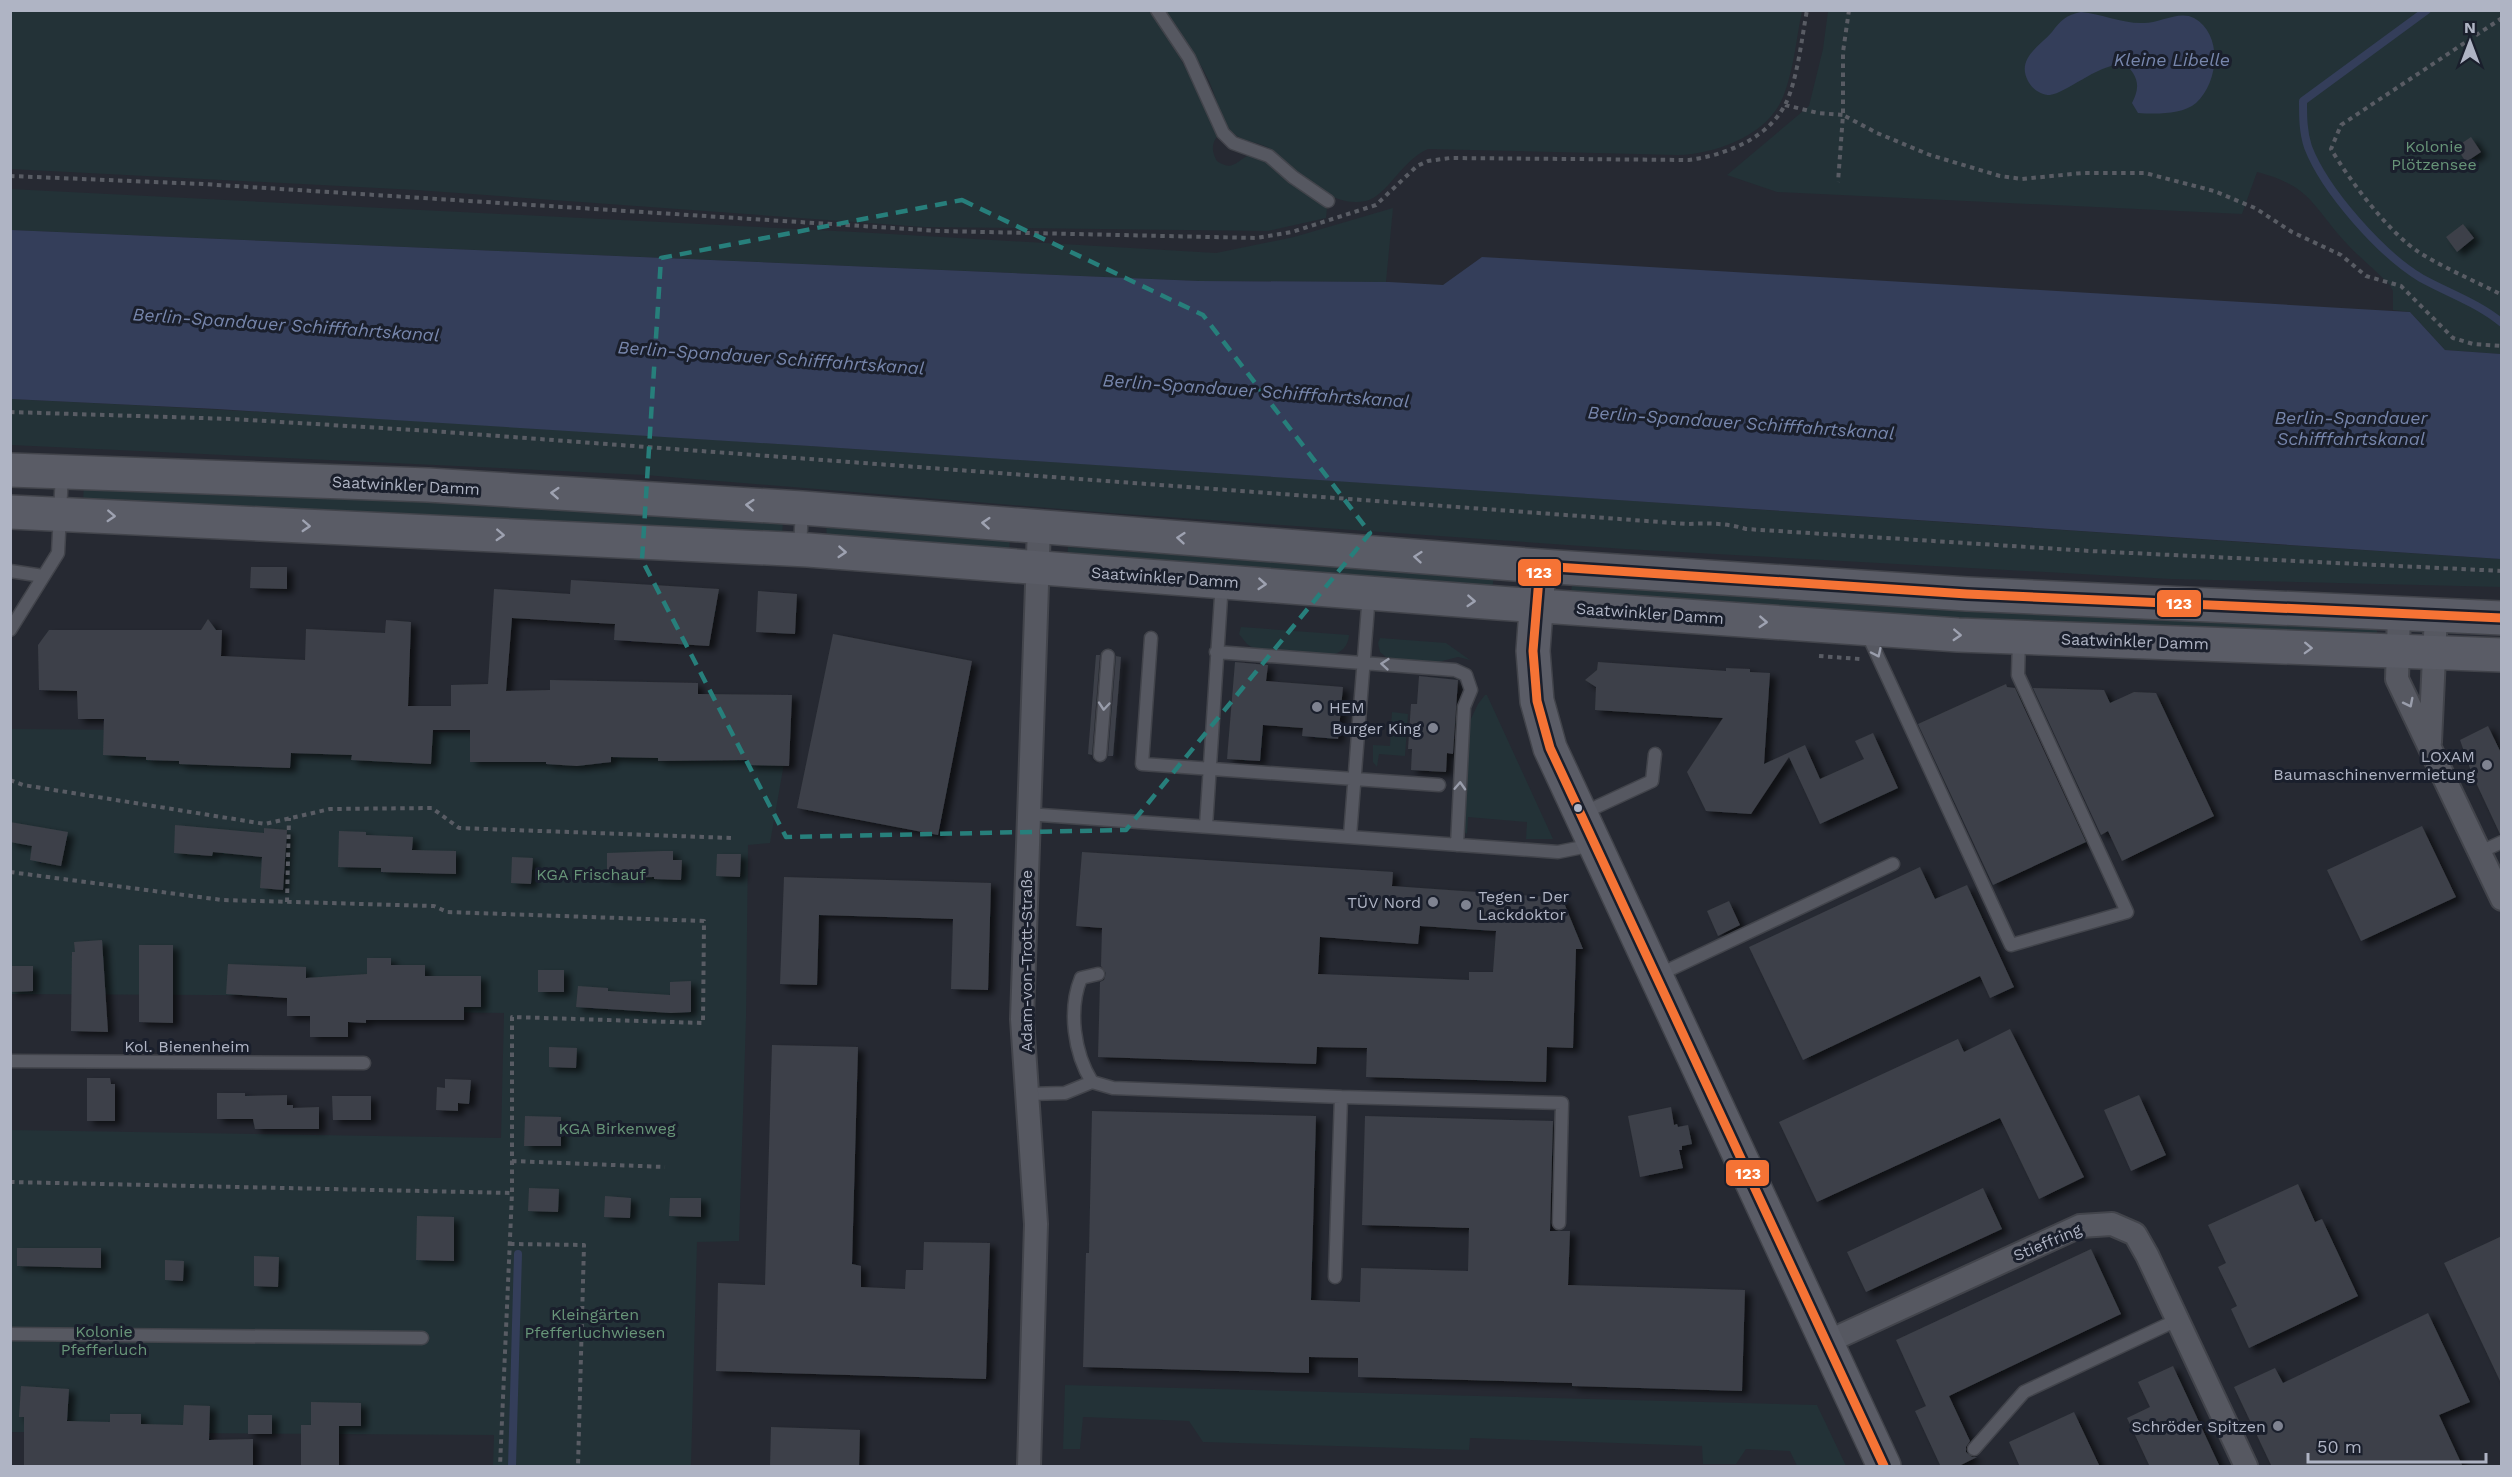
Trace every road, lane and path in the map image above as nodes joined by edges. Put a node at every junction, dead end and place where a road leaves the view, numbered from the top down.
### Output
1 (1157, 10) edge
2 (1807, 10) edge
3 (1849, 10) edge
4 (2502, 18) edge
5 (1785, 105) junction
6 (1843, 115) junction
7 (10, 176) edge
8 (1838, 182) dead end
9 (1328, 201) dead end
10 (2502, 295) edge
11 (2502, 346) edge
12 (10, 412) edge
13 (10, 470) edge
14 (62, 472) junction
15 (802, 508) junction
16 (10, 512) edge
17 (61, 513) junction
18 (1039, 527) junction
19 (800, 549) junction
20 (1540, 566) junction
21 (1037, 567) junction
22 (10, 571) edge
23 (2502, 571) edge
24 (43, 576) junction
25 (1222, 581) junction
26 (1369, 593) junction
27 (1537, 605) junction
28 (2399, 614) junction
29 (2436, 615) junction
30 (2502, 618) edge
31 (1866, 629) junction
32 (10, 630) edge
33 (2019, 637) junction
34 (1151, 638) dead end
35 (2398, 651) junction
36 (1216, 652) junction
37 (2433, 652) junction
38 (2502, 655) edge
39 (1108, 656) dead end
40 (1363, 662) junction
41 (2430, 747) junction
42 (1655, 754) dead end
43 (1100, 755) dead end
44 (1209, 770) junction
45 (10, 780) edge
46 (1354, 780) junction
47 (1439, 785) dead end
48 (1027, 814) junction
49 (1580, 814) junction
50 (289, 818) junction
51 (1206, 826) junction
52 (1350, 836) junction
53 (732, 837) dead end
54 (2502, 842) edge
55 (1457, 845) junction
56 (1593, 845) junction
57 (2480, 852) junction
58 (1893, 864) dead end
59 (10, 872) edge
60 (2502, 899) edge
61 (287, 902) junction
62 (1098, 974) dead end
63 (1655, 977) junction
64 (10, 1061) edge
65 (364, 1063) dead end
66 (1092, 1082) junction
67 (1028, 1094) junction
68 (1341, 1097) junction
69 (512, 1161) junction
70 (665, 1167) dead end
71 (10, 1182) edge
72 (512, 1193) junction
73 (1559, 1223) dead end
74 (510, 1244) junction
75 (1335, 1277) dead end
76 (2177, 1320) junction
77 (10, 1334) edge
78 (422, 1338) dead end
79 (1826, 1343) junction
80 (1974, 1449) dead end
81 (500, 1467) edge
82 (578, 1467) edge
83 (1029, 1467) edge
84 (1884, 1467) edge
85 (2246, 1467) edge

1 - 9 lane
2 - 5 path
3 - 6 path
4 - 10 path
5 - 6 path
5 - 7 path
6 - 8 path
6 - 11 path
12 - 23 path
13 - 14 main road, Saatwinkler Damm
15 -> 14 main road, Saatwinkler Damm
14 - 17 lane
18 -> 15 main road, Saatwinkler Damm
15 - 19 lane
16 - 17 main road, Saatwinkler Damm
17 -> 19 main road, Saatwinkler Damm
17 - 24 lane
20 -> 18 main road, Saatwinkler Damm
18 - 21 street, Adam-von-Trott-Straße
19 -> 21 main road, Saatwinkler Damm
20 - 27 main road
20 - 28 main road, Saatwinkler Damm
21 - 25 main road, Saatwinkler Damm
21 - 48 street, Adam-von-Trott-Straße
22 - 24 lane
24 - 32 lane
25 -> 26 main road, Saatwinkler Damm
25 - 36 lane
26 -> 27 main road, Saatwinkler Damm
26 - 40 lane
27 -> 31 main road, Saatwinkler Damm
27 - 49 main road
28 - 29 main road, Saatwinkler Damm
28 - 35 street
29 - 30 main road, Saatwinkler Damm
29 - 37 street
31 -> 33 main road, Saatwinkler Damm
31 -> 33 lane
33 -> 35 main road, Saatwinkler Damm
34 - 44 lane
35 - 37 main road, Saatwinkler Damm
35 -> 41 street
36 - 40 lane
36 - 44 lane
37 - 38 main road, Saatwinkler Damm
37 - 41 street
39 -> 43 lane
40 - 46 lane
55 -> 40 lane
41 - 57 street
42 - 49 lane
44 - 46 lane
44 - 51 lane
45 - 50 path
46 - 47 lane
46 - 52 lane
48 - 51 lane
48 - 67 street, Adam-von-Trott-Straße
49 - 56 main road
50 - 53 path
50 - 61 path
51 - 52 lane
52 - 55 lane
54 - 57 lane
55 - 56 lane
56 - 63 main road
57 - 60 street
58 - 63 lane
59 - 61 path
61 - 69 path
62 - 66 lane
63 - 79 main road
64 - 65 lane, Kol. Bienenheim
66 - 67 lane
66 - 68 lane
67 - 83 street, Adam-von-Trott-Straße
68 - 73 lane
68 - 75 lane
69 - 70 path
69 - 72 path
71 - 72 path
72 - 74 path
74 - 81 path
74 - 82 path
76 - 79 street, Stieffring
76 - 80 lane
76 - 85 street, Stieffring
77 - 78 lane
79 - 84 main road

